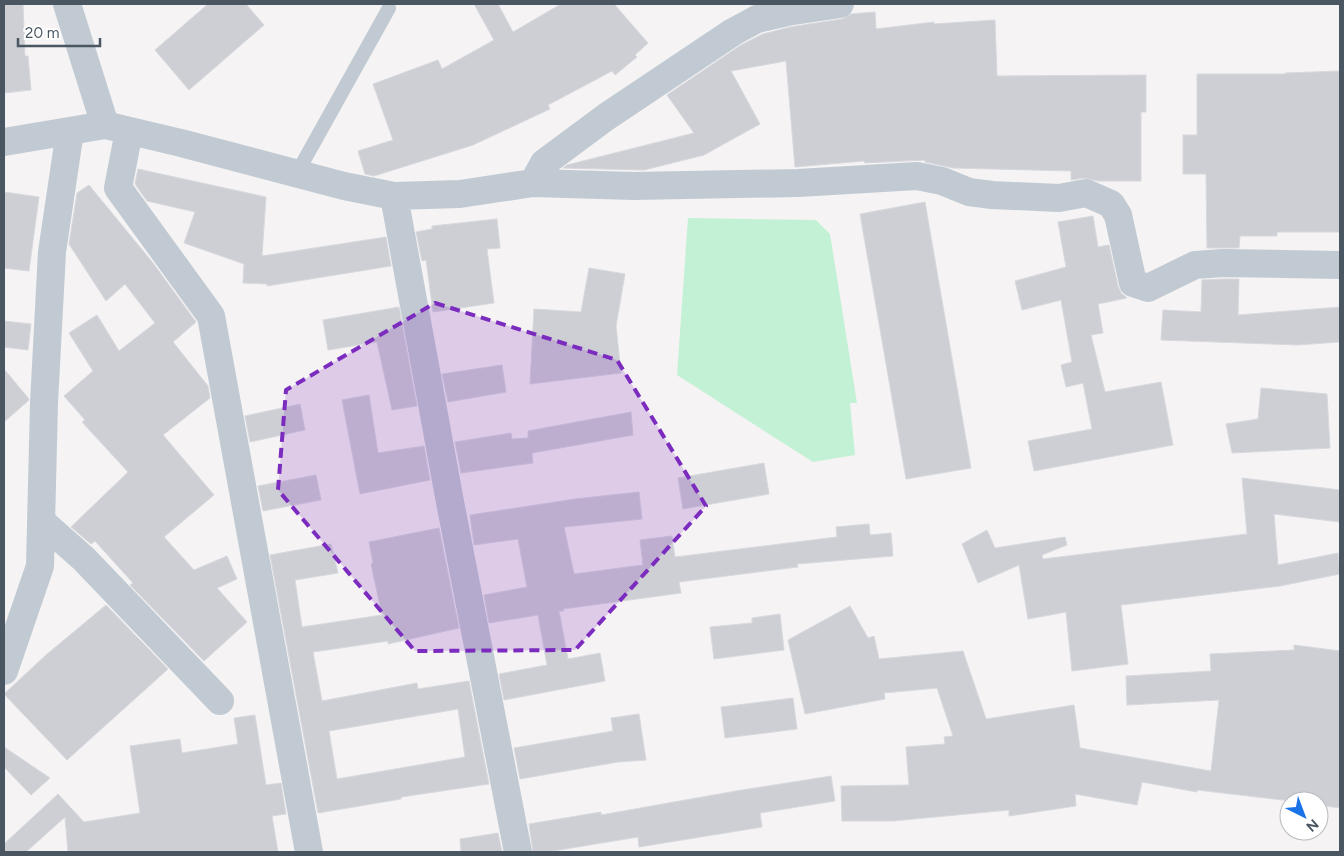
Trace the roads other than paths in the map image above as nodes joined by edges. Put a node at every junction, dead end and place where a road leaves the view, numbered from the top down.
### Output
1 (67, 4) edge
2 (840, 4) edge
3 (390, 8) dead end
4 (117, 128) junction
5 (70, 131) junction
6 (4, 142) edge
7 (297, 174) junction
8 (533, 183) junction
9 (394, 196) junction
10 (1340, 265) edge
11 (41, 521) junction
12 (4, 671) edge
13 (220, 701) dead end
14 (309, 852) edge
15 (518, 852) edge

1 - 4 street
2 - 8 street
3 - 7 lane
4 - 5 street
4 - 7 street
4 - 14 street
5 - 6 street
5 - 11 street
7 - 9 street
8 - 9 street
8 - 10 street
9 - 15 street
11 - 12 street
11 - 13 street

